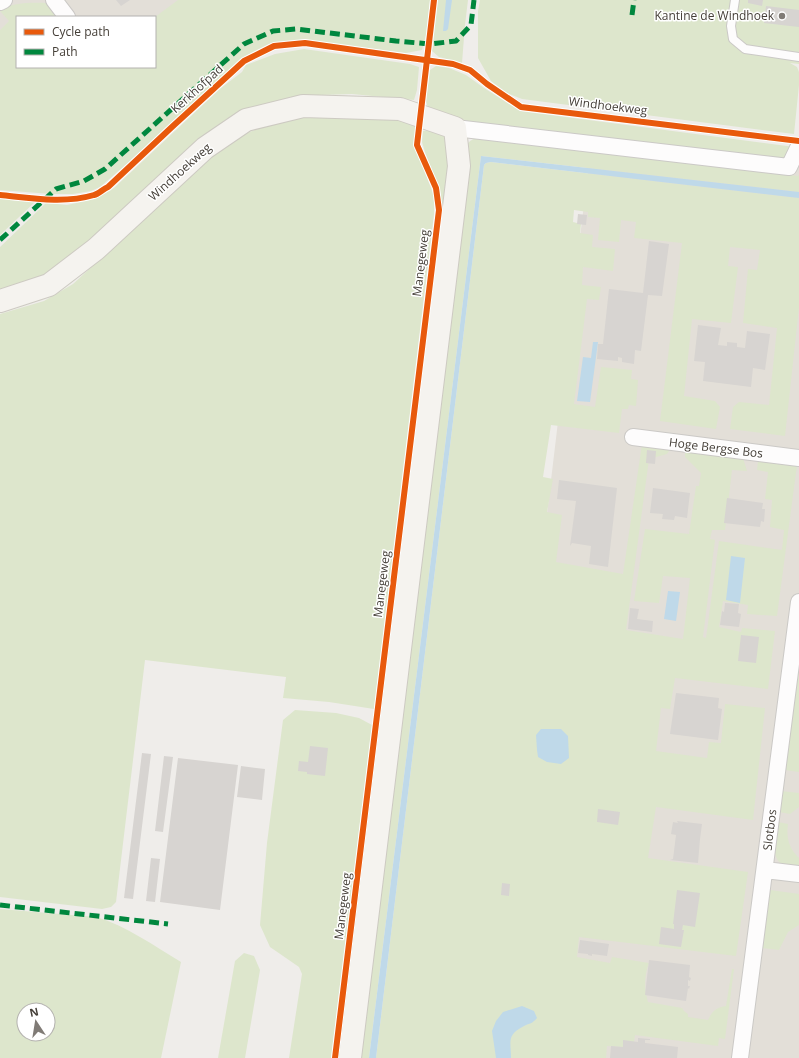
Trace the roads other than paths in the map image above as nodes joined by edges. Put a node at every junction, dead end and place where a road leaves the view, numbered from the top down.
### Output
1 (4, 0) edge
2 (54, 0) edge
3 (735, 0) edge
4 (0, 2) edge
5 (66, 16) edge
6 (799, 57) edge
7 (455, 128) junction
8 (799, 146) edge
9 (0, 301) edge
10 (633, 437) dead end
11 (799, 458) edge
12 (799, 602) edge
13 (765, 870) junction
14 (799, 874) edge
15 (350, 1058) edge
16 (740, 1058) edge

1 - 4 street
2 - 5 street
3 - 6 lane
7 - 8 street, Windhoekweg
7 - 9 street, Windhoekweg
7 - 15 street
10 - 11 street, Hoge Bergse Bos
12 - 13 street, Slotbos
13 - 14 street
13 - 16 street, Slotbos

